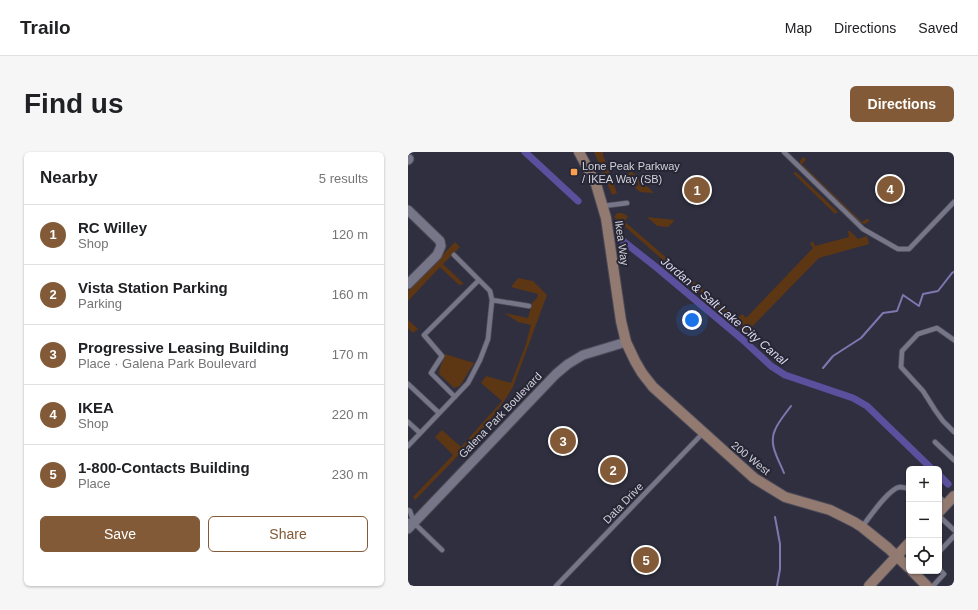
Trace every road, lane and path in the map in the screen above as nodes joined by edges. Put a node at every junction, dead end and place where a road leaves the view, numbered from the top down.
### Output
1 (579, 152) edge
2 (784, 152) edge
3 (585, 157) edge
4 (954, 202) edge
5 (627, 203) dead end
6 (602, 206) junction
7 (408, 210) edge
8 (454, 255) dead end
9 (479, 280) junction
10 (408, 284) edge
11 (492, 300) junction
12 (529, 306) dead end
13 (954, 340) edge
14 (626, 342) junction
15 (408, 384) edge
16 (455, 397) junction
17 (439, 413) junction
18 (408, 422) edge
19 (954, 432) edge
20 (420, 433) junction
21 (703, 433) junction
22 (935, 442) dead end
23 (408, 446) edge
24 (954, 460) edge
25 (906, 488) edge
26 (408, 510) edge
27 (942, 519) edge
28 (410, 524) edge
29 (862, 527) junction
30 (954, 530) edge
31 (954, 536) edge
32 (906, 546) edge
33 (942, 549) edge
34 (442, 550) dead end
35 (897, 556) junction
36 (906, 565) edge
37 (942, 572) edge
38 (915, 574) edge
39 (556, 586) edge
40 (869, 586) edge
41 (927, 586) edge
42 (933, 586) edge

1 - 3 main road, Ikea Way
2 - 4 lane
3 - 6 main road, Ikea Way
5 - 6 lane
6 - 14 main road, Ikea Way
7 - 10 street
8 - 9 lane
9 - 11 lane
9 - 16 lane
11 - 12 lane
11 - 16 lane
13 - 19 lane
14 - 21 main road, 200 West
14 - 28 street, Galena Park Boulevard
15 - 17 lane
16 - 17 lane
17 - 20 lane
18 - 20 lane
20 - 23 lane
21 - 29 main road, 200 West
21 - 39 lane, Data Drive
22 - 24 lane
25 - 29 lane
26 - 28 lane
27 - 30 lane
28 - 34 lane
29 - 35 main road, 200 West
31 - 33 lane
32 - 35 main road
35 - 36 main road, 200 West
35 - 40 main road
37 - 42 lane
38 - 41 main road

